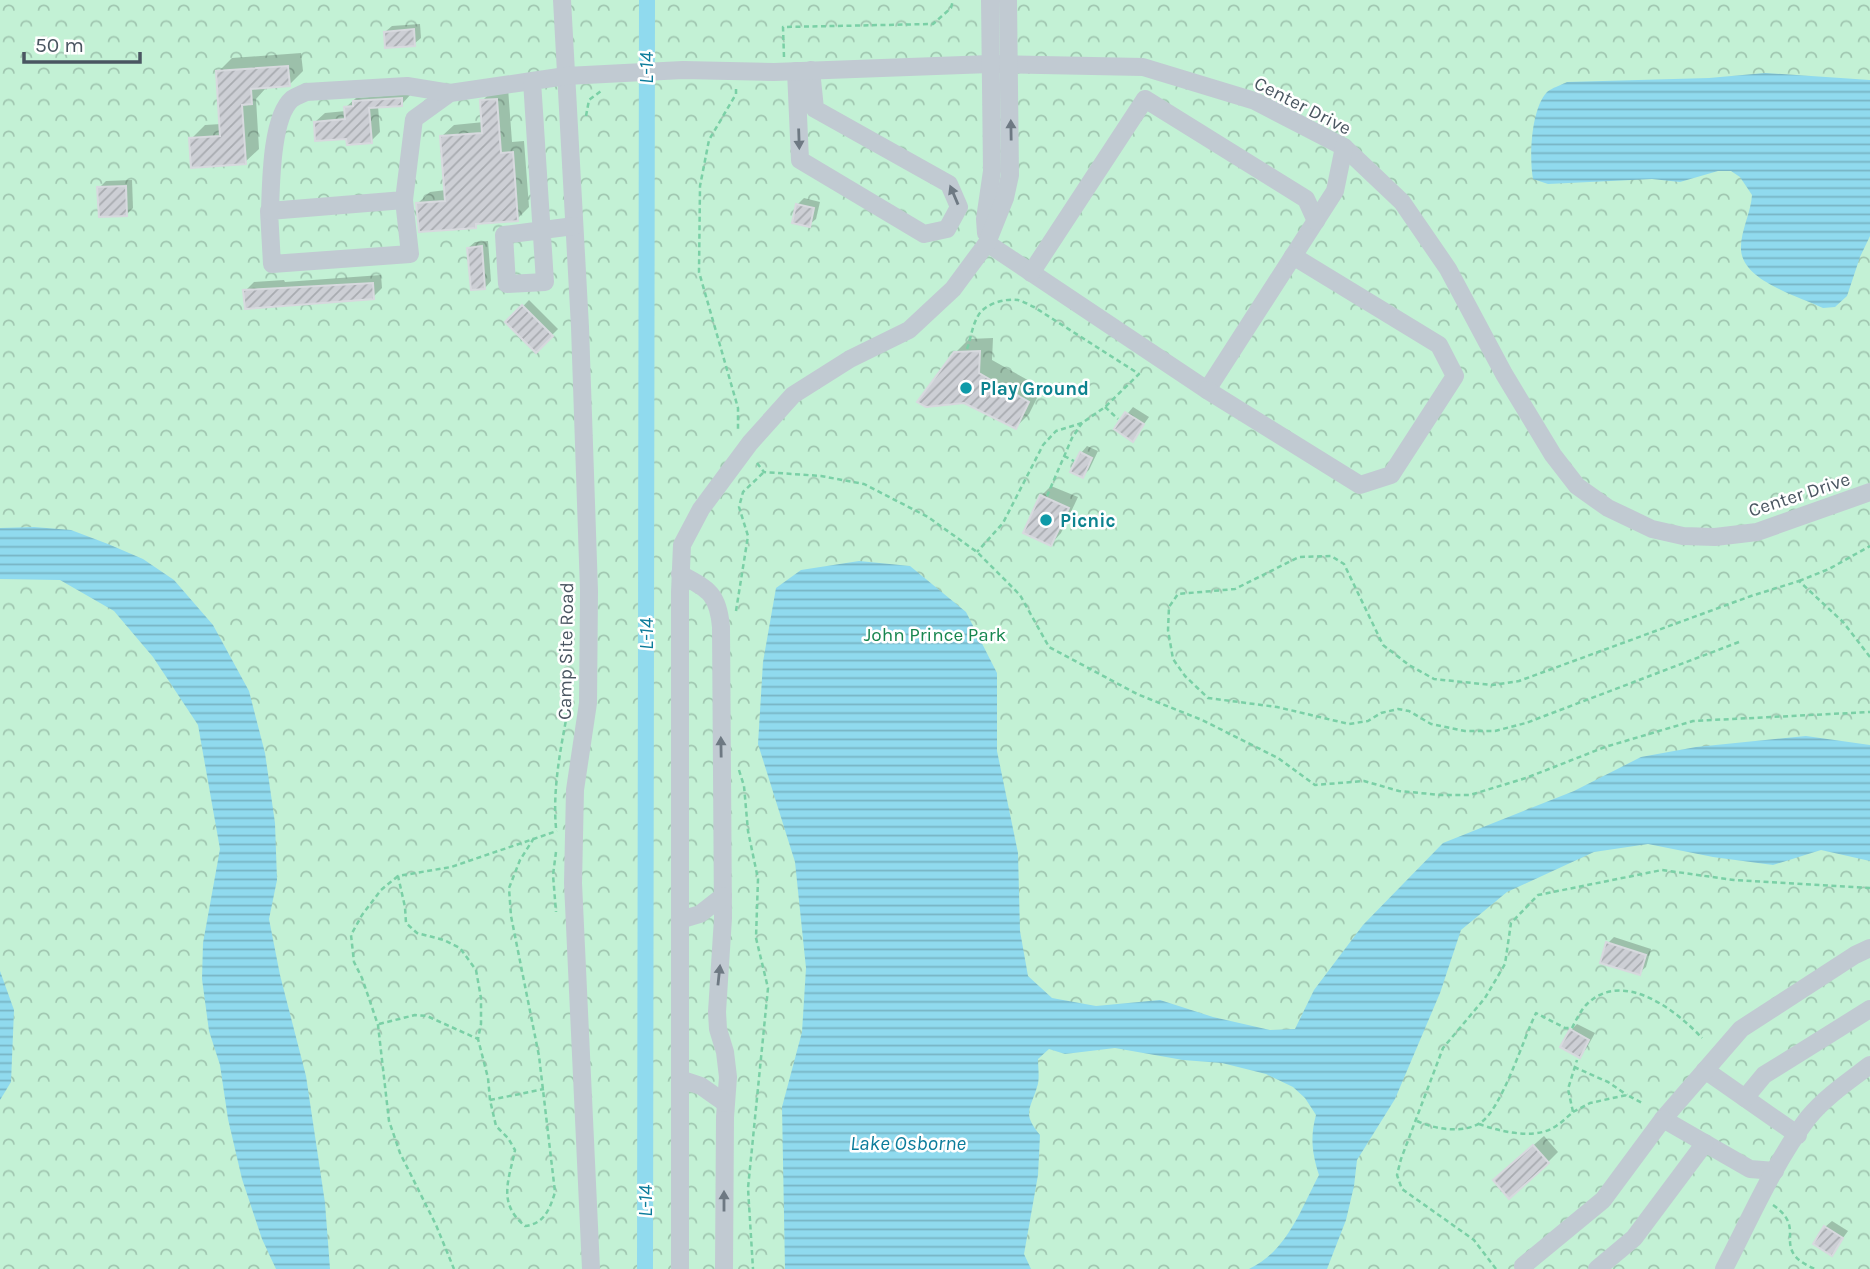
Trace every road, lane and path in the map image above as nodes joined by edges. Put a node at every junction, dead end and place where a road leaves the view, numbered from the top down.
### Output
1 (562, 0) edge
2 (953, 0) edge
3 (990, 0) edge
4 (1009, 0) edge
5 (990, 64) junction
6 (1010, 64) junction
7 (736, 71) junction
8 (797, 71) junction
9 (566, 76) junction
10 (532, 81) junction
11 (450, 93) junction
12 (1344, 147) junction
13 (404, 201) junction
14 (270, 211) junction
15 (1316, 221) junction
16 (574, 226) junction
17 (986, 243) junction
18 (1293, 256) junction
19 (1031, 273) junction
20 (967, 349) dead end
21 (1207, 390) junction
22 (1105, 407) junction
23 (1118, 419) dead end
24 (1082, 423) junction
25 (746, 449) junction
26 (1065, 456) junction
27 (1074, 461) dead end
28 (764, 472) junction
29 (1870, 492) edge
30 (1047, 496) dead end
31 (1870, 546) edge
32 (977, 552) junction
33 (680, 574) junction
34 (1799, 581) junction
35 (735, 617) dead end
36 (1739, 642) dead end
37 (1870, 657) edge
38 (1870, 712) edge
39 (736, 760) dead end
40 (556, 831) dead end
41 (534, 838) junction
42 (398, 876) junction
43 (1870, 888) edge
44 (723, 896) junction
45 (680, 920) junction
46 (1870, 948) edge
47 (1870, 1009) edge
48 (378, 1025) junction
49 (1702, 1038) dead end
50 (478, 1039) junction
51 (1577, 1060) dead end
52 (1870, 1065) edge
53 (1574, 1067) junction
54 (1705, 1070) junction
55 (680, 1079) junction
56 (544, 1089) junction
57 (1626, 1095) junction
58 (1745, 1098) junction
59 (490, 1100) junction
60 (725, 1103) junction
61 (1644, 1104) dead end
62 (1573, 1112) junction
63 (1663, 1119) junction
64 (1417, 1121) junction
65 (1479, 1124) junction
66 (1798, 1135) junction
67 (1705, 1143) junction
68 (1775, 1171) junction
69 (1761, 1198) junction
70 (454, 1269) edge
71 (591, 1269) edge
72 (680, 1269) edge
73 (724, 1269) edge
74 (753, 1269) edge
75 (1496, 1269) edge
76 (1525, 1269) edge
77 (1597, 1269) edge
78 (1724, 1269) edge
79 (1815, 1269) edge

1 - 9 street, Camp Site Road
2 - 8 path
3 - 5 street
4 - 6 street
5 - 6 street, Center Drive
5 - 8 street, Center Drive
5 - 17 street
6 - 12 street, Center Drive
17 -> 6 street
7 - 8 street, Center Drive
7 - 9 street, Center Drive
7 - 25 path
8 -> 8 street
9 - 10 street, Center Drive
9 - 16 street, Camp Site Road
10 - 11 street, Center Drive
10 - 16 street
11 - 13 street
11 - 14 street
12 - 15 street
12 - 29 street, Center Drive
13 - 14 street
13 - 14 street
15 - 18 street
15 - 19 street
16 - 71 street, Camp Site Road
17 - 19 street
17 - 25 street
18 - 21 street
18 - 21 street
19 - 21 street
20 - 22 path
22 - 23 path
22 - 24 path
24 - 26 path
24 - 32 path
25 - 28 path
25 - 33 street
26 - 27 path
26 - 30 path
28 - 32 path
28 - 35 path
31 - 34 path
32 - 38 path
44 -> 33 street
33 - 45 street
34 - 36 path
34 - 37 path
39 - 74 path
40 - 41 path
41 - 42 path
41 - 56 path
42 - 48 path
42 - 50 path
43 - 64 path
44 - 45 street
60 -> 44 street
45 - 55 street
46 - 54 street
47 - 58 street
48 - 50 path
48 - 70 path
49 - 65 path
50 - 59 path
51 - 53 path
52 - 66 street
53 - 57 path
53 - 62 path
54 - 58 street
54 - 63 street
55 - 60 street
55 - 72 street
56 - 59 path
56 - 59 path
57 - 61 path
57 - 62 path
58 - 66 street
73 -> 60 street
62 - 65 path
63 - 67 street
63 - 76 street
64 - 65 path
64 - 75 path
66 - 68 street
67 - 68 street
67 - 77 street
68 - 69 street
69 - 78 street
69 - 79 path

